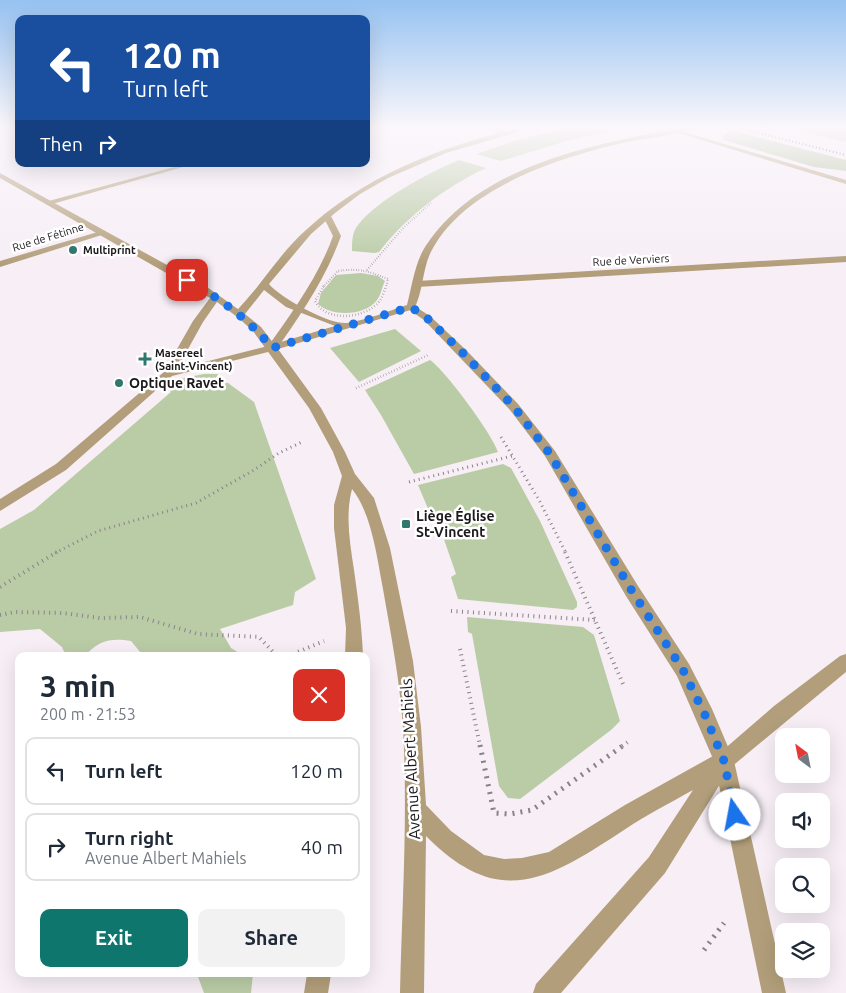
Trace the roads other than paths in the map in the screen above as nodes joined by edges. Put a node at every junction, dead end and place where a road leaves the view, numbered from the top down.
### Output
1 (160, 172) edge
2 (396, 172) edge
3 (525, 172) edge
4 (813, 172) edge
5 (0, 175) edge
6 (846, 182) edge
7 (49, 202) junction
8 (327, 216) junction
9 (104, 233) junction
10 (846, 259) edge
11 (0, 264) edge
12 (417, 284) junction
13 (265, 285) junction
14 (216, 297) junction
15 (411, 307) junction
16 (299, 309) junction
17 (239, 314) junction
18 (346, 326) junction
19 (272, 348) junction
20 (168, 374) junction
21 (349, 476) junction
22 (0, 506) edge
23 (354, 652) edge
24 (846, 662) edge
25 (724, 761) junction
26 (416, 809) junction
27 (319, 977) edge
28 (316, 993) edge
29 (412, 993) edge
30 (545, 993) edge
31 (774, 993) edge

1 - 7 street
2 - 8 street
3 - 12 street
4 - 6 street
5 - 7 street, Rue de Fétinne
7 - 9 street, Rue de Fétinne
8 - 13 street
8 - 16 street
9 - 11 street, Rue de Fétinne
9 - 14 street, Rue de Fétinne
10 - 12 street, Rue de Verviers
12 - 15 street
13 - 16 street
13 - 17 street
14 - 17 street, Rue de Fétinne
14 - 20 street
15 - 18 street
15 - 25 street
16 - 18 street
16 - 19 street
17 - 19 street, Avenue Albert Mahiels
18 - 19 street
19 - 20 street
19 - 21 street, Avenue Albert Mahiels
20 - 22 street
21 - 23 street
21 - 26 street, Avenue Albert Mahiels
24 - 25 street
25 - 26 street
25 - 30 street
25 - 31 street
26 - 29 street, Avenue Albert Mahiels
27 - 28 street

